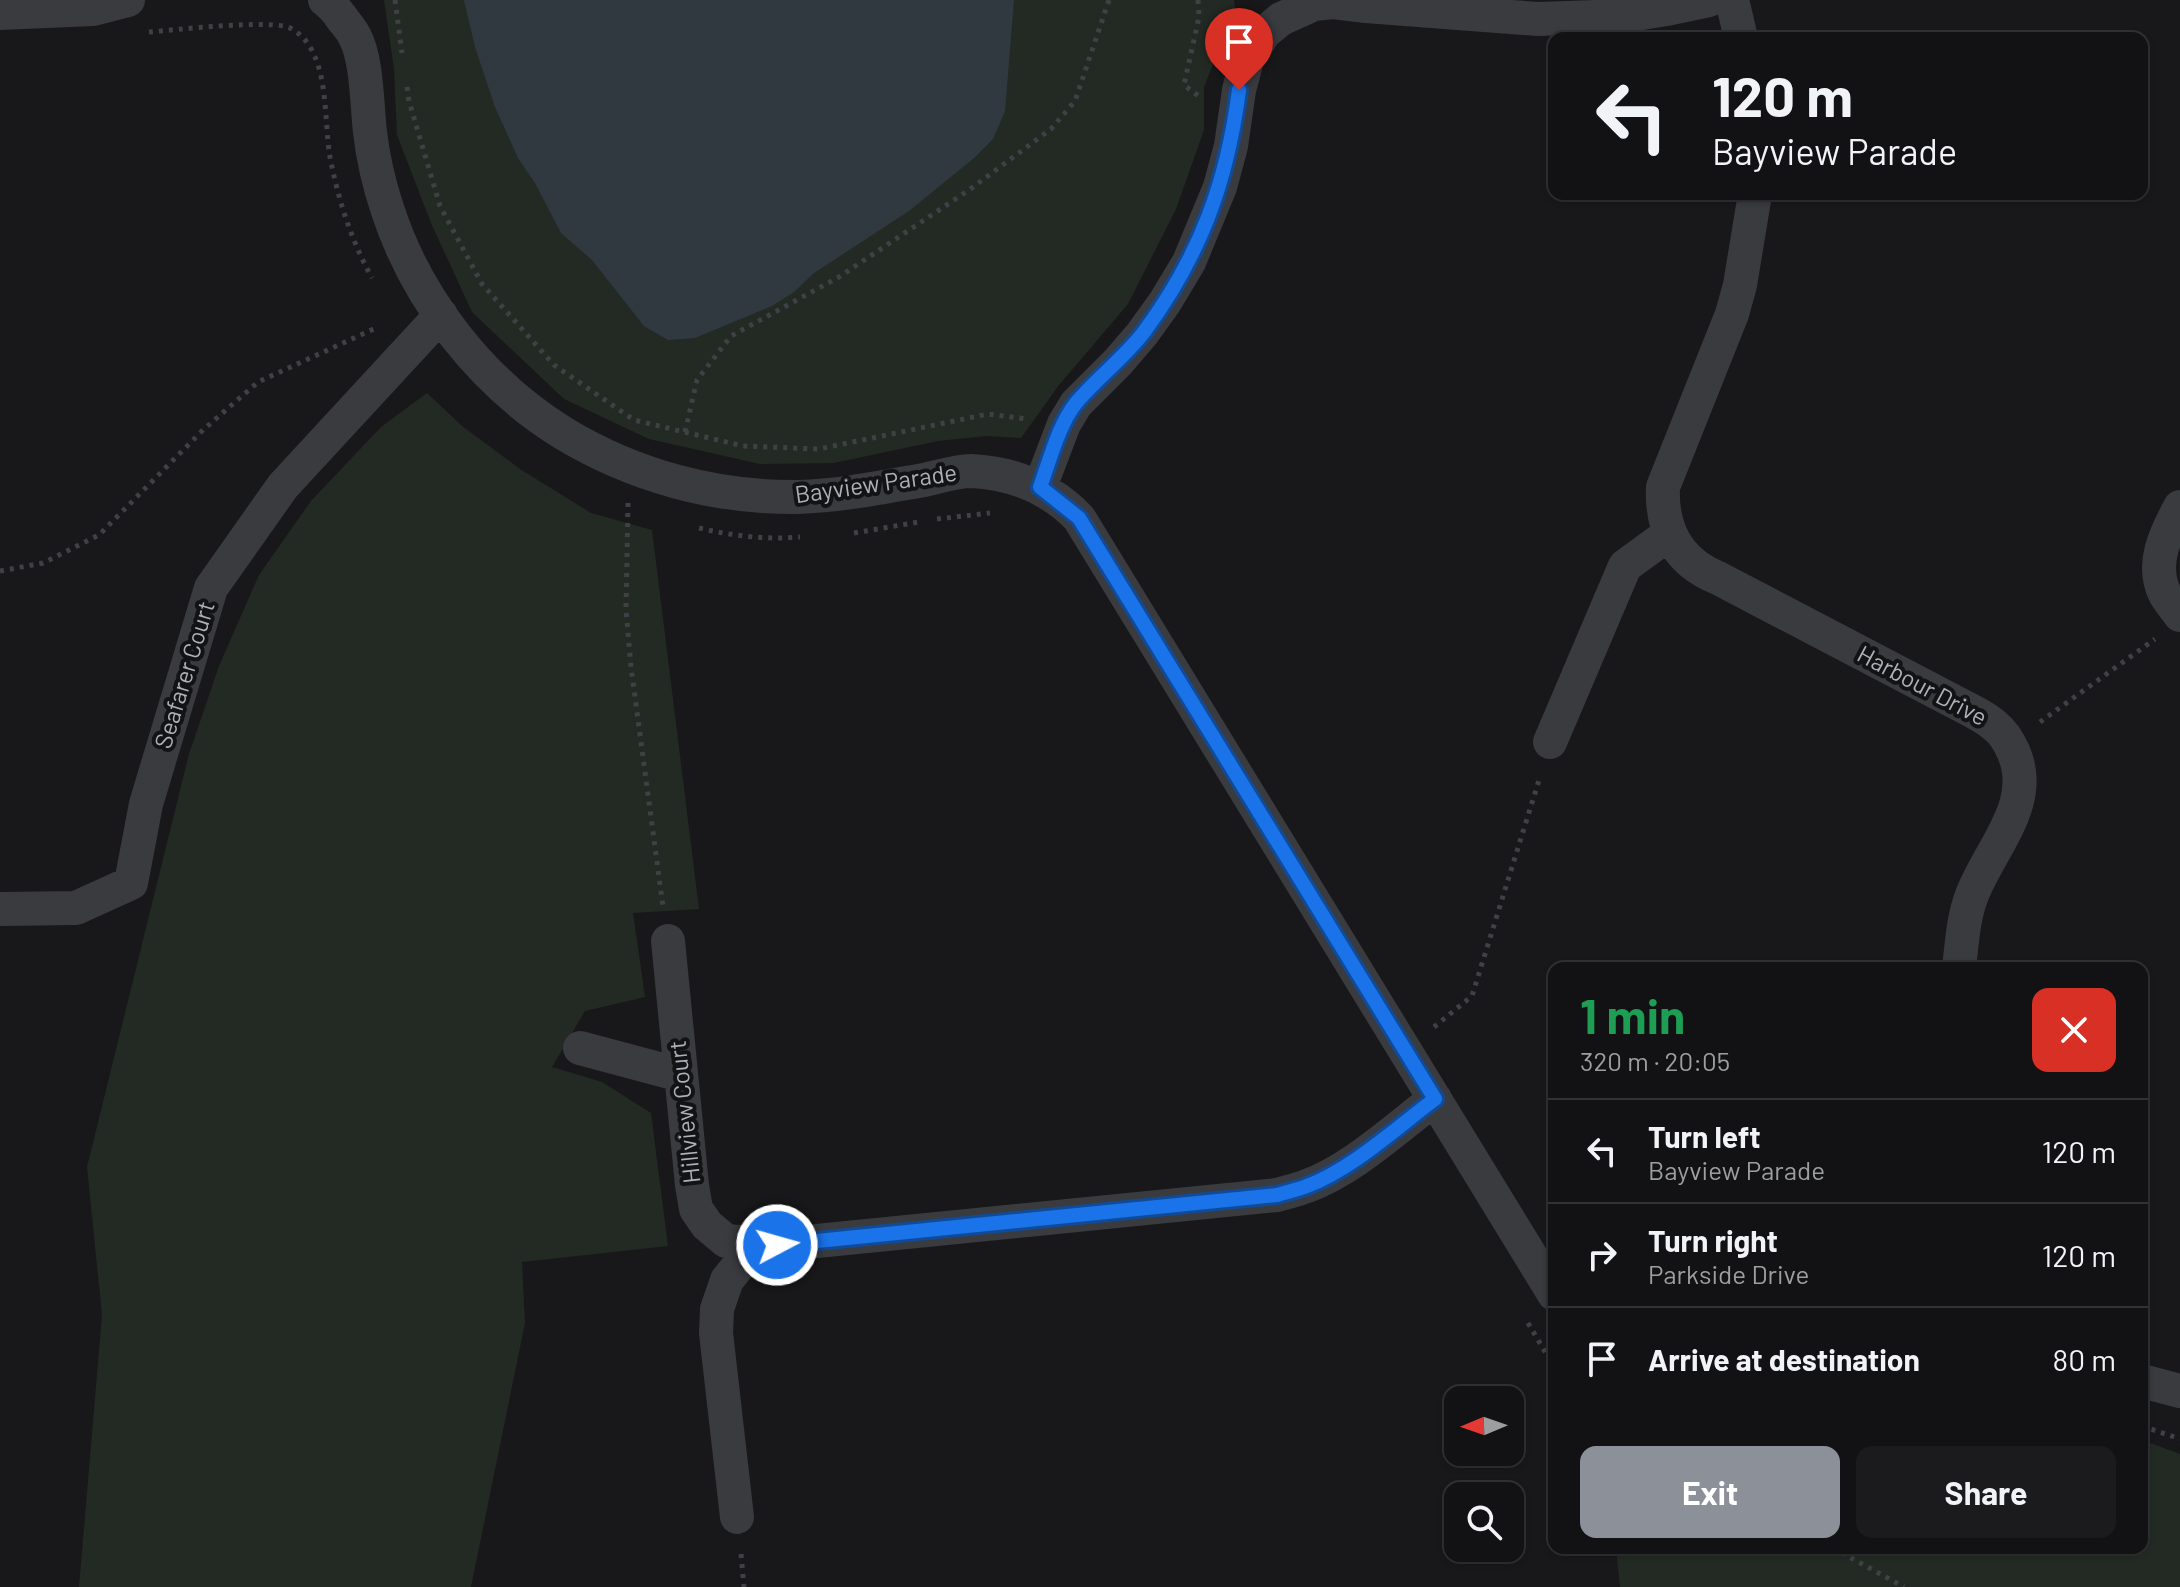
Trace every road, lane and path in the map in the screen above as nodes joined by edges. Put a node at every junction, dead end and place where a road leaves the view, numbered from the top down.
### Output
1 (128, 0) edge
2 (325, 0) edge
3 (395, 0) edge
4 (1109, 0) edge
5 (1198, 0) edge
6 (1709, 0) edge
7 (1732, 0) edge
8 (1278, 9) edge
9 (0, 13) edge
10 (148, 32) dead end
11 (1740, 32) edge
12 (403, 57) dead end
13 (407, 86) dead end
14 (1235, 121) junction
15 (1754, 200) edge
16 (376, 285) dead end
17 (441, 315) junction
18 (406, 331) junction
19 (1064, 424) junction
20 (685, 432) junction
21 (629, 466) junction
22 (1040, 487) junction
23 (616, 504) dead end
24 (2180, 507) edge
25 (628, 509) junction
26 (642, 513) dead end
27 (1000, 514) dead end
28 (935, 519) dead end
29 (920, 522) dead end
30 (698, 528) dead end
31 (842, 534) dead end
32 (1669, 534) junction
33 (812, 536) dead end
34 (0, 571) edge
35 (2168, 627) edge
36 (1550, 742) joint
37 (2010, 743) junction
38 (0, 909) edge
39 (668, 941) joint
40 (1960, 962) edge
41 (580, 1048) dead end
42 (1405, 1050) junction
43 (681, 1075) junction
44 (1435, 1099) junction
45 (756, 1244) junction
46 (1548, 1284) edge
47 (1524, 1316) dead end
48 (1548, 1357) edge
49 (2148, 1383) edge
50 (2180, 1391) edge
51 (2148, 1428) edge
52 (2180, 1439) edge
53 (737, 1517) dead end
54 (1844, 1554) edge
55 (1904, 1587) edge

1 - 9 street
2 - 17 street, Bayview Parade
3 - 12 path
4 - 20 path
5 - 14 path
6 - 8 street
7 - 11 street
8 - 14 street
10 - 16 path
13 - 20 path
14 - 19 street
15 - 32 street, Harbour Drive
17 - 18 street, Seafarer Court
17 - 21 street, Bayview Parade
18 - 34 path
18 - 38 street, Seafarer Court
19 - 20 path
19 - 22 street
21 - 22 street, Bayview Parade
21 - 25 path
22 - 42 street, Bayview Parade
23 - 25 path
24 - 35 street
25 - 26 path
25 - 39 path
27 - 28 path
29 - 31 path
30 - 33 path
32 - 36 street
32 - 37 street, Harbour Drive
35 - 37 path
36 - 42 path
37 - 40 street, Harbour Drive
39 - 43 street, Hillview Court
41 - 43 street
42 - 44 street, Bayview Parade
43 - 45 street, Hillview Court
44 - 45 street, Hillview Court
44 - 46 street, Bayview Parade
45 - 53 street
47 - 48 path
49 - 50 street
51 - 52 path
54 - 55 path

